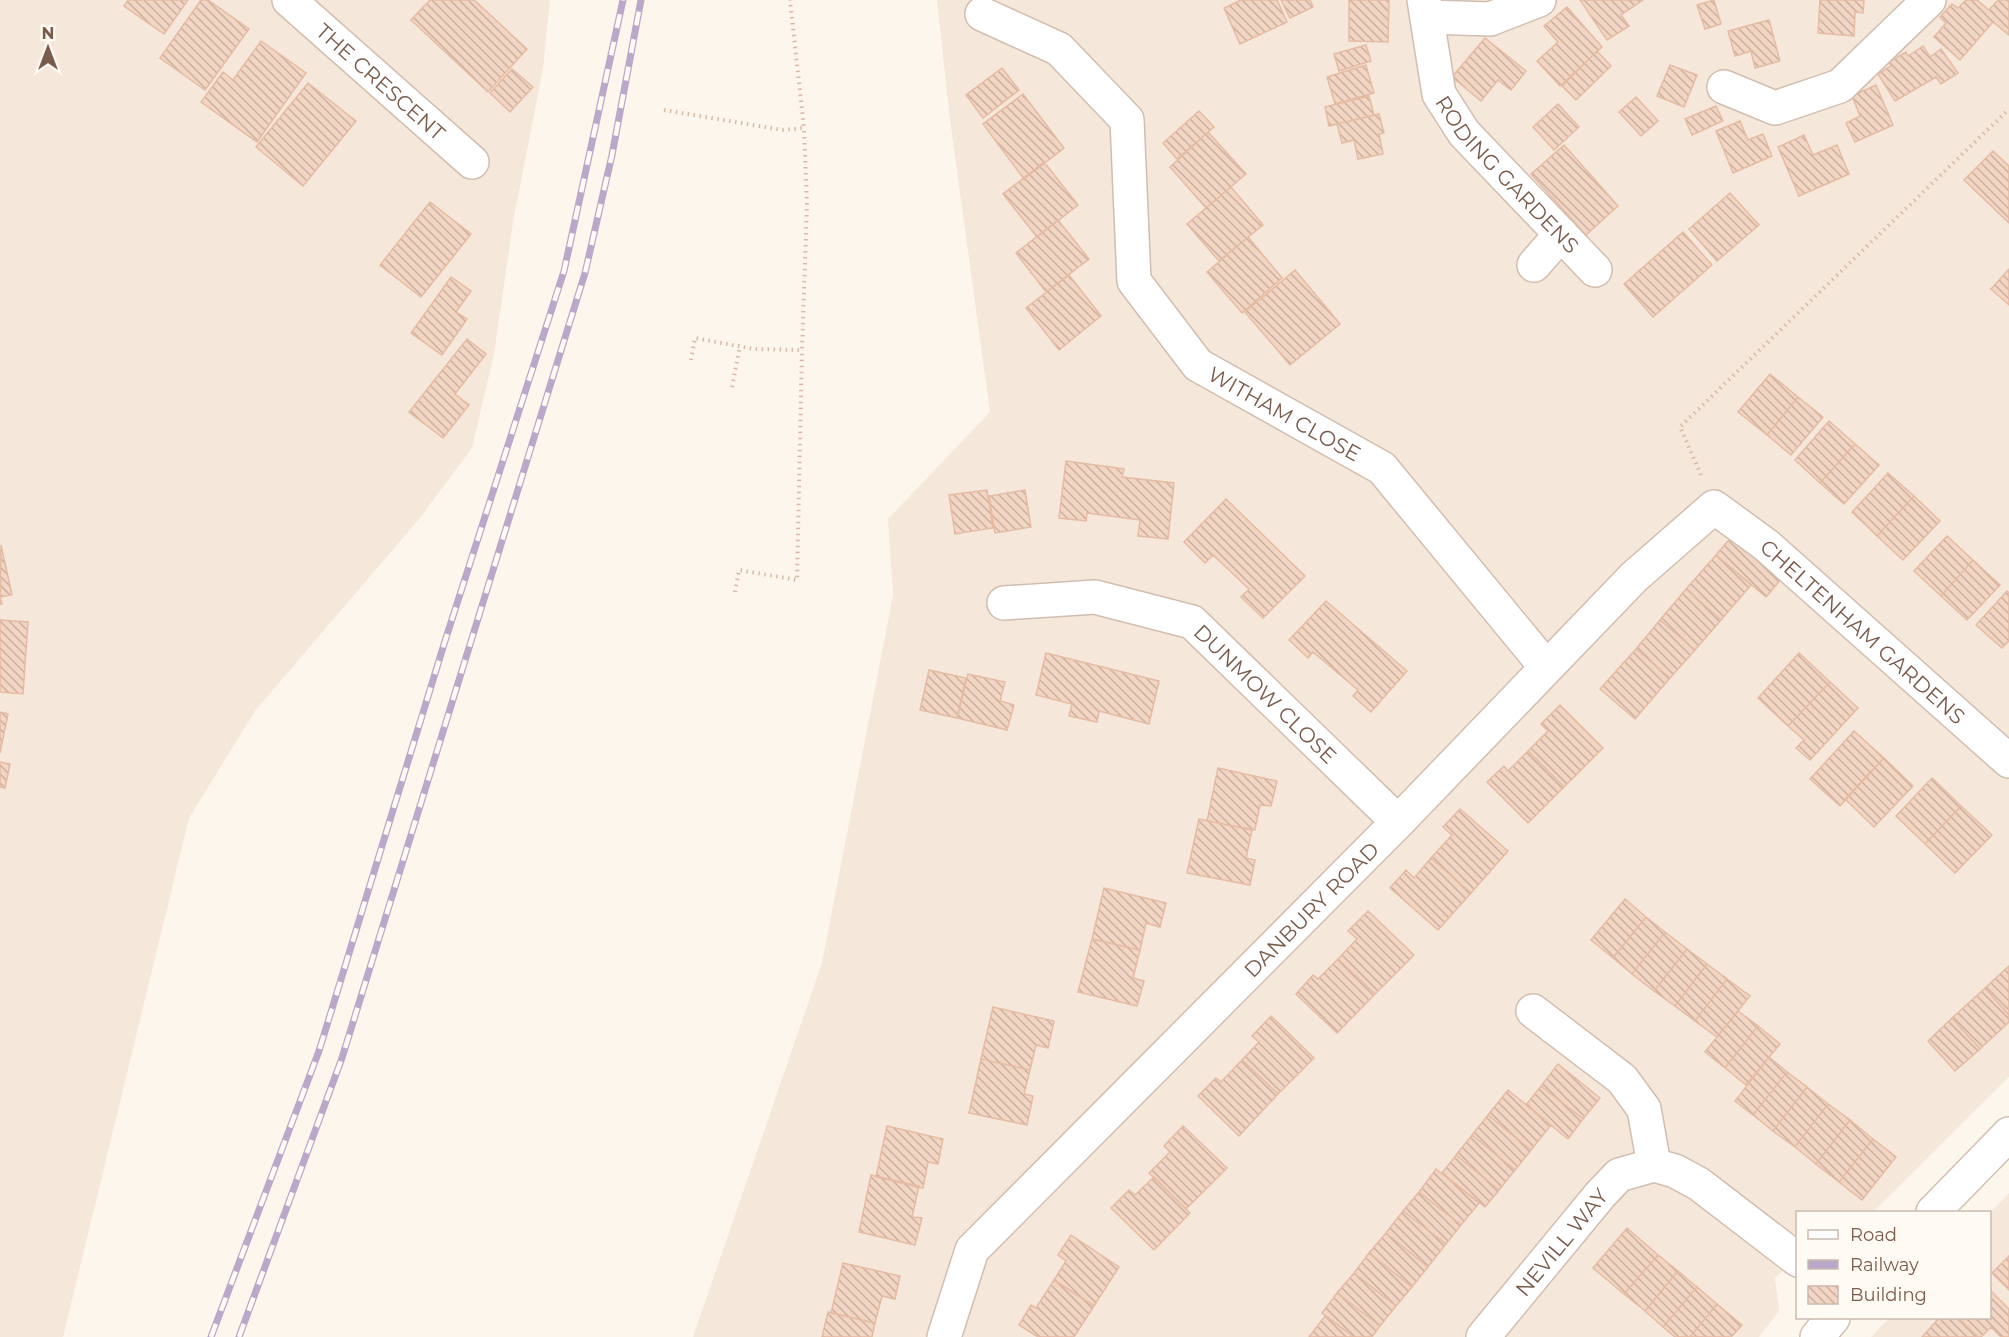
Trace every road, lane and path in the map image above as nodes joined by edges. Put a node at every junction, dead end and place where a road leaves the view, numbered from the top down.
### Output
1 (289, 0) edge
2 (790, 0) edge
3 (1539, 0) edge
4 (1921, 3) edge
5 (1425, 9) edge
6 (982, 14) dead end
7 (1724, 87) dead end
8 (2009, 109) edge
9 (664, 110) dead end
10 (804, 128) junction
11 (472, 162) dead end
12 (1561, 234) junction
13 (1534, 265) dead end
14 (1595, 270) dead end
15 (740, 346) junction
16 (802, 350) junction
17 (691, 360) dead end
18 (732, 387) dead end
19 (1714, 507) junction
20 (735, 592) dead end
21 (1004, 603) dead end
22 (1546, 667) junction
23 (2009, 761) edge
24 (1398, 822) junction
25 (1533, 1011) dead end
26 (2009, 1134) edge
27 (1654, 1165) junction
28 (1934, 1211) edge
29 (1796, 1259) edge
30 (1831, 1319) edge
31 (944, 1337) edge
32 (1483, 1337) edge
33 (1816, 1337) edge

1 - 11 street, THE CRESCENT
2 - 10 path
3 - 5 street
4 - 7 street
5 - 12 street, RODING GARDENS
6 - 22 street, WITHAM CLOSE
8 - 19 path
9 - 10 path
10 - 16 path
12 - 13 street
12 - 14 street, RODING GARDENS
15 - 16 path
15 - 17 path
15 - 18 path
16 - 20 path
19 - 22 street, DANBURY ROAD
19 - 23 street, CHELTENHAM GARDENS
21 - 24 street, DUNMOW CLOSE
22 - 24 street, DANBURY ROAD
24 - 31 street, DANBURY ROAD
25 - 27 street
26 - 28 street
27 - 29 street
27 - 32 street, NEVILL WAY
30 - 33 street

